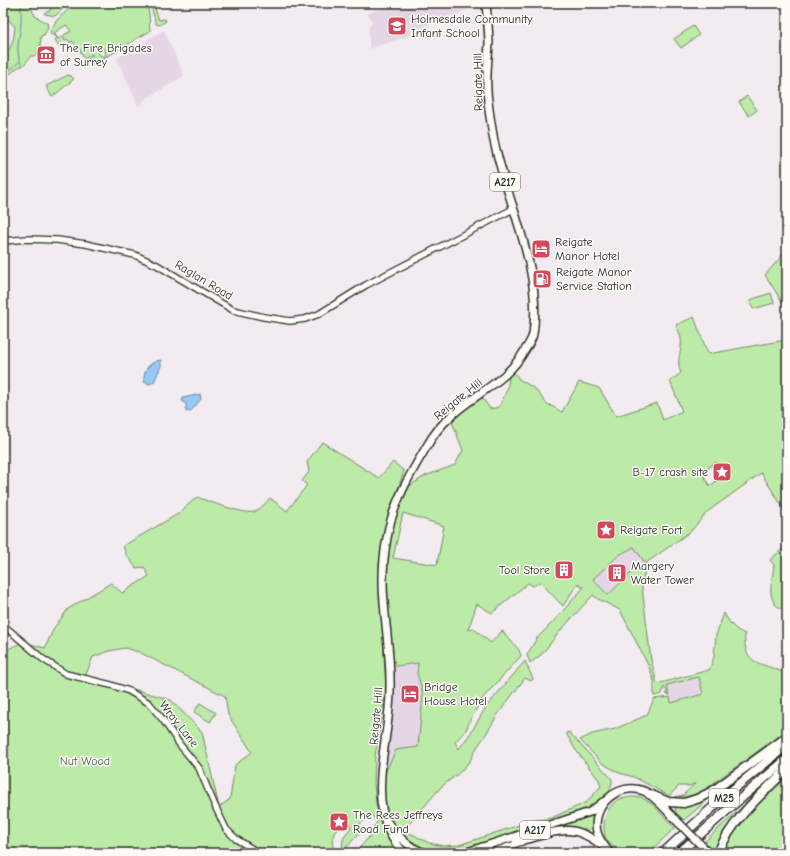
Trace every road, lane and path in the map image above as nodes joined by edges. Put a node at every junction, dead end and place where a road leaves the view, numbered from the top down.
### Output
1 (486, 3) edge
2 (513, 209) junction
3 (3, 240) edge
4 (3, 625) edge
5 (787, 737) edge
6 (787, 745) edge
7 (787, 759) edge
8 (787, 769) edge
9 (649, 794) junction
10 (603, 802) junction
11 (384, 819) junction
12 (529, 838) junction
13 (408, 845) junction
14 (398, 850) edge
15 (608, 851) edge
16 (707, 851) edge
17 (259, 853) edge
18 (404, 853) edge
19 (425, 853) edge
20 (464, 853) edge
21 (480, 853) edge
22 (488, 853) edge
23 (663, 853) edge
24 (679, 853) edge
25 (718, 853) edge

1 - 2 main road, Reigate Hill / A217
2 - 3 street, Raglan Road
2 - 11 main road, Reigate Hill / A217
4 - 17 street, Wray Lane
5 - 9 highway, M25
6 - 23 highway, M25
7 - 24 highway, M25
8 - 25 highway, M25
9 - 10 main road
9 - 16 main road, bridge
10 - 15 main road
10 - 20 main road, A217
11 - 13 main road, Reigate Hill / A217
11 - 14 main road, Reigate Hill / A217
12 - 15 main road, A217
12 - 21 main road, A217
12 - 22 street
13 - 14 street
13 - 19 main road, Reigate Hill / A217
14 - 18 main road, Reigate Hill / A217

